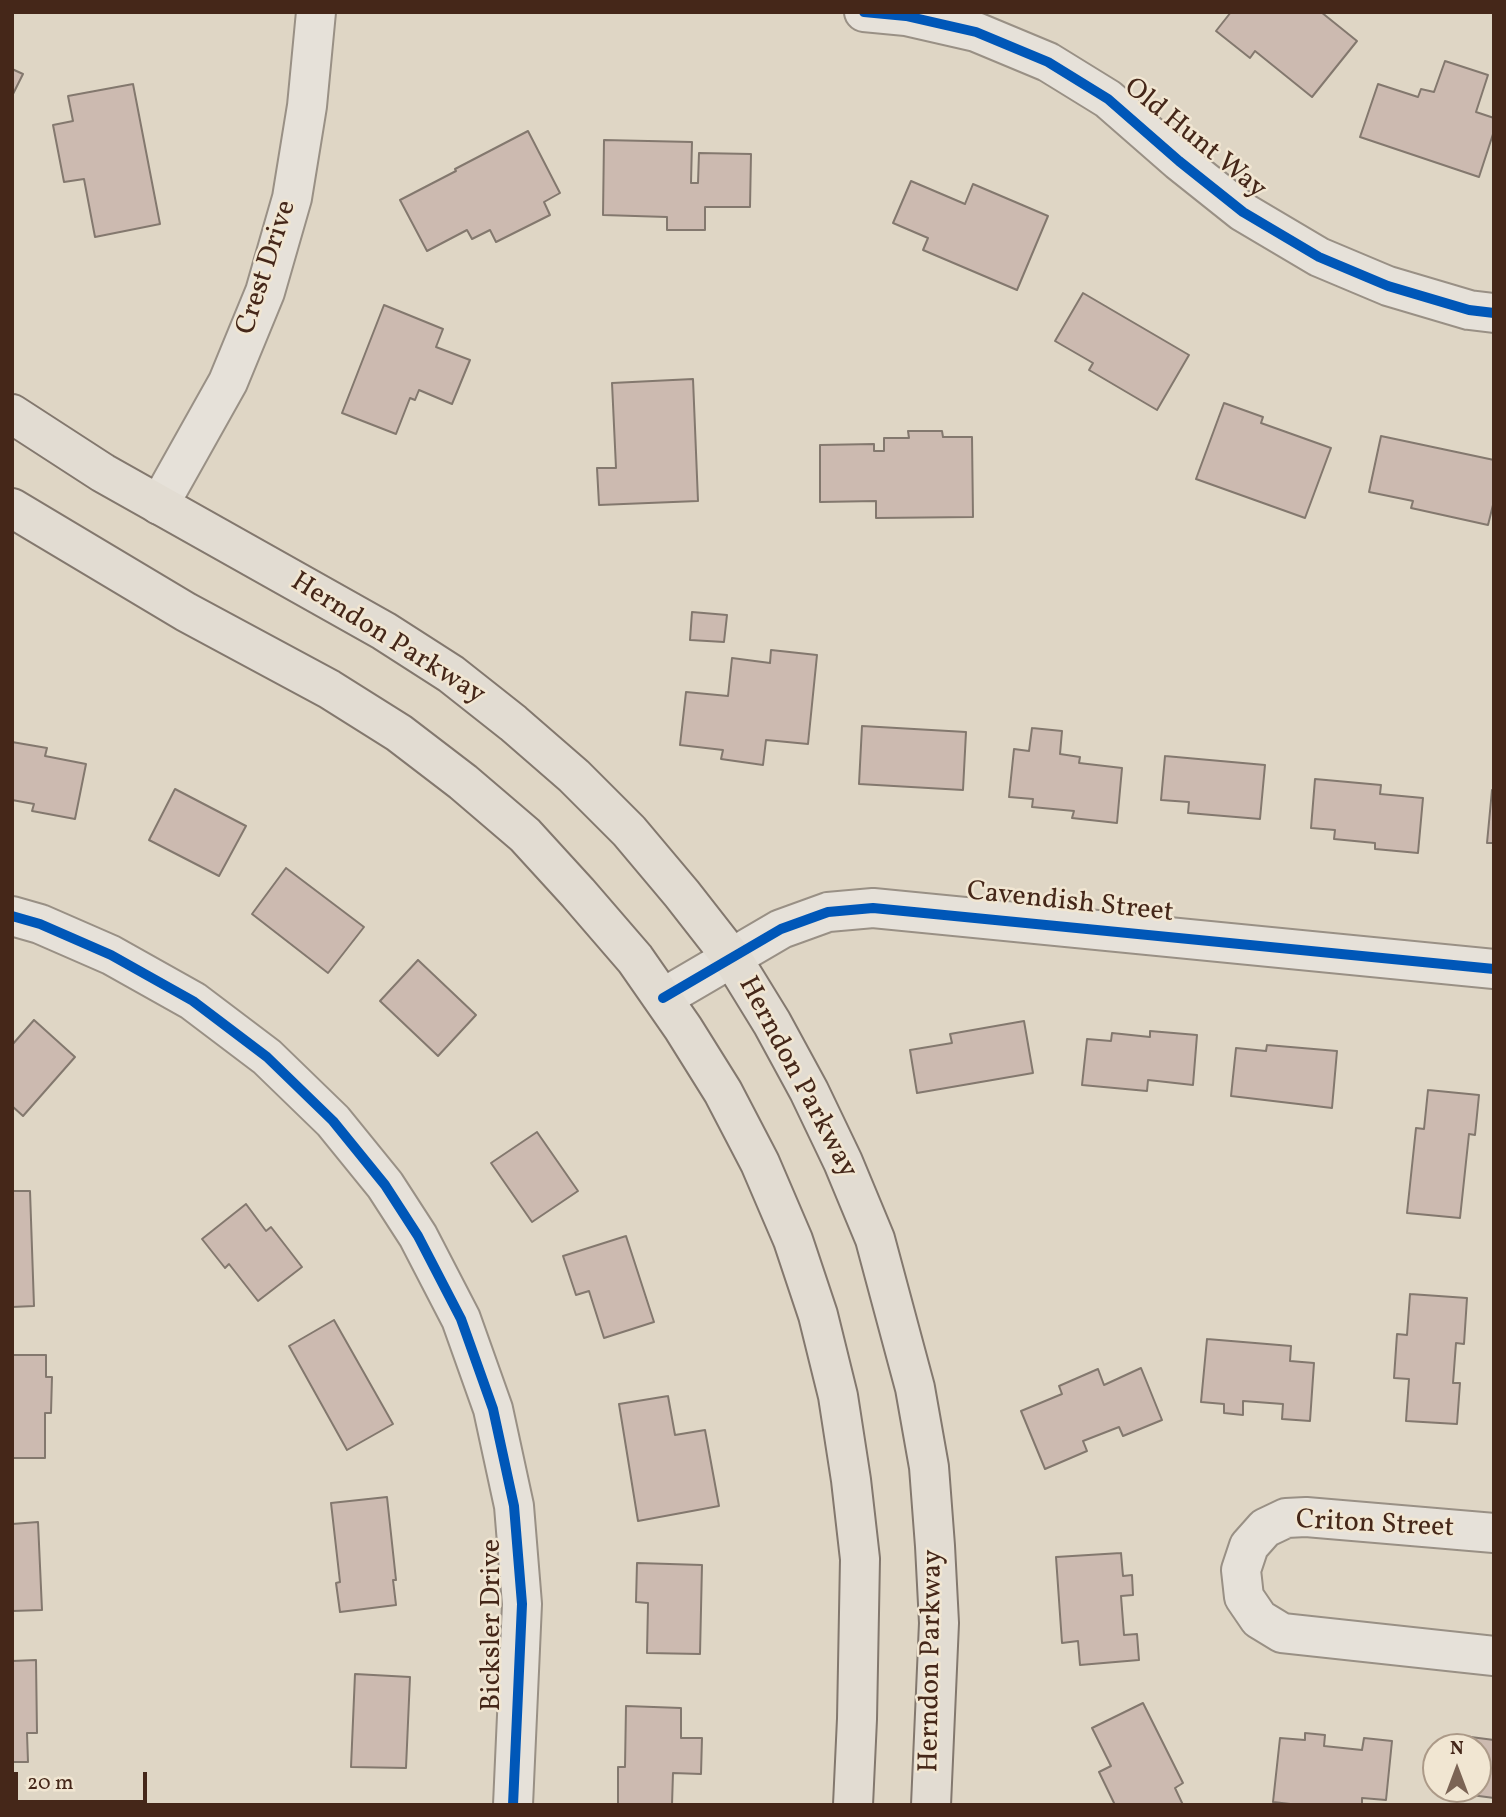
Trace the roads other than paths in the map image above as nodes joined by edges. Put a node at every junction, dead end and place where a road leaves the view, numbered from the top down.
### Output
1 (316, 12) edge
2 (864, 12) edge
3 (1494, 313) edge
4 (12, 414) edge
5 (159, 505) junction
6 (12, 508) edge
7 (12, 916) edge
8 (732, 958) junction
9 (1494, 969) edge
10 (663, 998) junction
11 (1494, 1533) edge
12 (1494, 1656) edge
13 (513, 1805) edge
14 (853, 1805) edge
15 (931, 1805) edge

1 - 5 street, Crest Drive
2 - 3 street, Old Hunt Way
4 - 5 main road, Herndon Parkway
5 - 8 main road, Herndon Parkway
6 - 10 main road
7 - 13 street, Bicksler Drive
8 - 9 street, Cavendish Street
8 - 10 street, Cavendish Street
8 - 15 main road, Herndon Parkway
10 - 14 main road
11 - 12 street, Criton Street

